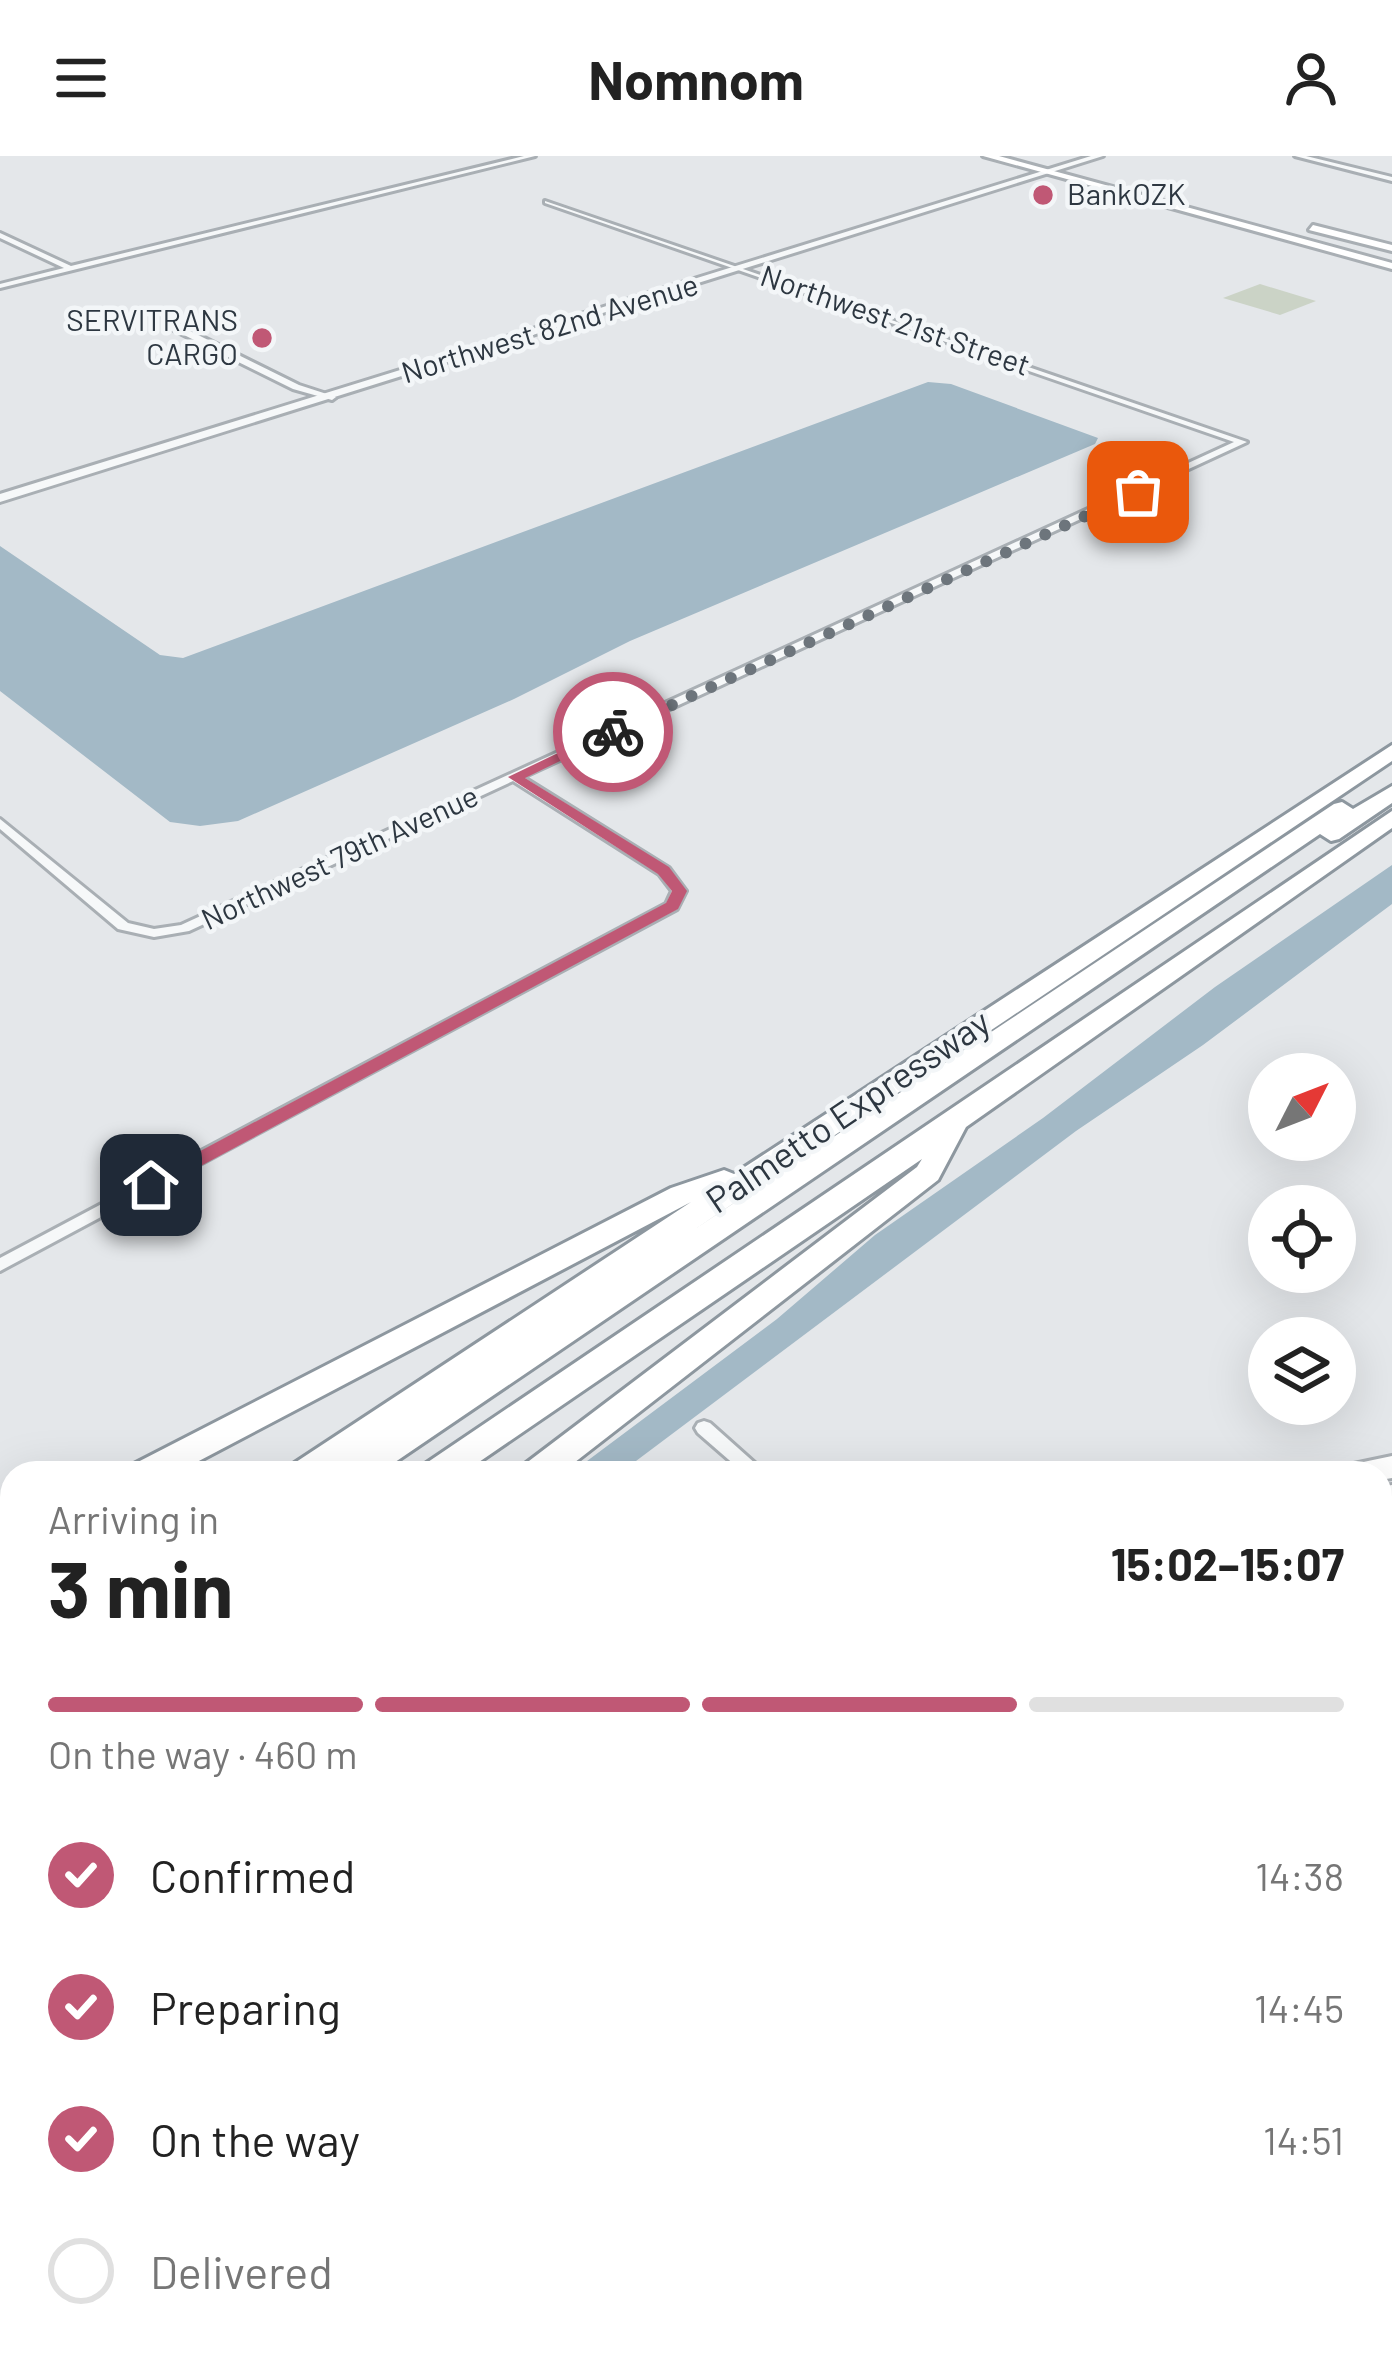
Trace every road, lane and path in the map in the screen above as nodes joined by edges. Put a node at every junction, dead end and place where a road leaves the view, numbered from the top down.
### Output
1 (510, 156) edge
2 (532, 156) edge
3 (988, 156) edge
4 (1099, 156) edge
5 (1298, 156) edge
6 (1034, 162) edge
7 (1066, 163) edge
8 (1048, 172) junction
9 (1392, 179) edge
10 (1148, 184) dead end
11 (1164, 197) junction
12 (1186, 198) junction
13 (547, 202) dead end
14 (899, 211) junction
15 (914, 215) junction
16 (1300, 224) dead end
17 (0, 235) edge
18 (0, 246) edge
19 (1392, 257) edge
20 (727, 264) junction
21 (65, 267) junction
22 (743, 269) junction
23 (50, 270) junction
24 (0, 283) edge
25 (175, 327) dead end
26 (310, 391) junction
27 (332, 397) junction
28 (1242, 442) joint
29 (0, 484) edge
30 (0, 498) edge
31 (1392, 751) edge
32 (1392, 775) edge
33 (515, 777) junction
34 (1392, 793) edge
35 (1392, 818) edge
36 (0, 823) edge
37 (956, 1120) junction
38 (764, 1166) junction
39 (0, 1264) edge
40 (333, 1379) junction
41 (704, 1428) dead end
42 (170, 1461) edge
43 (203, 1461) edge
44 (323, 1461) edge
45 (371, 1461) edge
46 (405, 1461) edge
47 (455, 1461) edge
48 (552, 1461) edge
49 (743, 1461) edge

1 - 21 street
2 - 21 street
3 - 6 main road
4 - 7 street, Northwest 82nd Avenue
5 - 9 street
6 - 7 main road
6 - 8 main road
6 - 14 street, Northwest 82nd Avenue
7 - 8 street, Northwest 82nd Avenue
7 - 10 main road
7 - 11 main road
7 - 12 main road
8 - 11 main road
8 - 15 street, Northwest 82nd Avenue
8 - 19 main road
11 - 12 main road
11 - 19 main road
12 - 19 main road
13 - 20 street, Northwest 21st Street
14 - 15 street
14 - 20 street, Northwest 82nd Avenue
15 - 22 street, Northwest 82nd Avenue
16 - 19 main road
17 - 21 street
18 - 23 street
20 - 22 street, Northwest 21st Street
20 - 26 street, Northwest 82nd Avenue
21 - 23 street
22 - 27 street, Northwest 82nd Avenue
22 - 28 street, Northwest 21st Street
23 - 24 street
25 - 26 street
26 - 27 street
26 - 29 street, Northwest 82nd Avenue
27 - 30 street, Northwest 82nd Avenue
28 - 33 street, Northwest 79th Avenue
31 - 38 highway, Palmetto Expressway
32 - 45 highway
33 - 36 street, Northwest 79th Avenue
33 - 39 street
34 - 46 highway
35 - 37 highway, Palmetto Expressway
37 - 47 highway, Palmetto Expressway
37 - 48 highway
38 - 40 highway
38 - 44 highway, Palmetto Expressway
40 - 42 highway
40 - 43 highway
41 - 49 street

